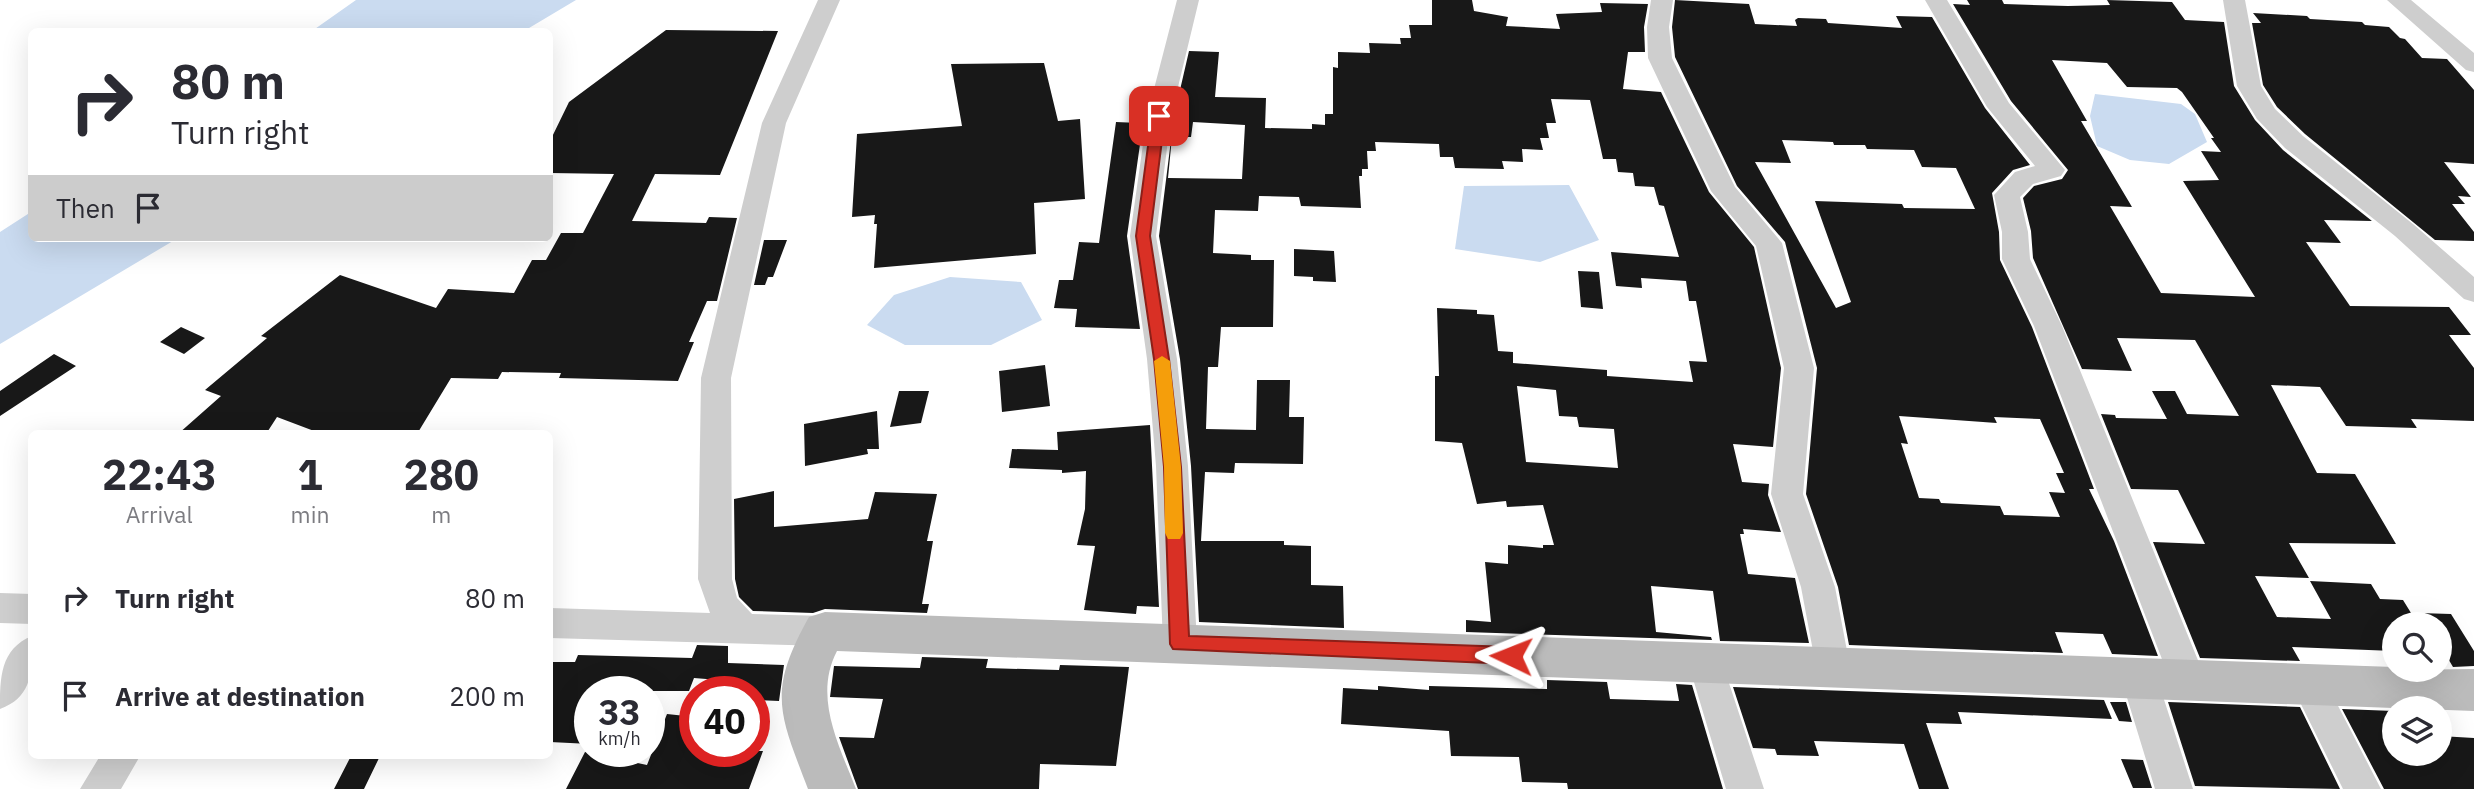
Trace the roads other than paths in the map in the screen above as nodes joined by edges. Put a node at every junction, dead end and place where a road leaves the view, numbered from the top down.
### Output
1 (829, 0) edge
2 (1188, 0) edge
3 (1662, 0) edge
4 (1936, 0) edge
5 (2234, 0) edge
6 (2398, 0) edge
7 (2474, 65) edge
8 (2474, 292) edge
9 (0, 608) edge
10 (28, 609) edge
11 (553, 623) edge
12 (744, 628) junction
13 (825, 631) junction
14 (1180, 644) junction
15 (28, 656) edge
16 (1705, 663) junction
17 (1833, 667) junction
18 (2140, 678) junction
19 (2188, 680) junction
20 (2309, 684) junction
21 (2474, 690) edge
22 (0, 693) edge
23 (120, 759) edge
24 (99, 789) edge
25 (832, 789) edge
26 (1745, 789) edge
27 (2174, 789) edge
28 (2362, 789) edge

1 - 12 street
2 - 14 street
3 - 17 street
4 - 19 street
5 - 8 street
6 - 7 street
9 - 10 street
11 - 12 street
12 - 13 street
13 - 14 street
13 - 25 street
14 - 16 street
15 - 22 street
16 - 17 street
16 - 26 street
17 - 18 street
18 - 19 street
18 - 27 street
19 - 20 street
20 - 21 street
20 - 28 street
23 - 24 street

